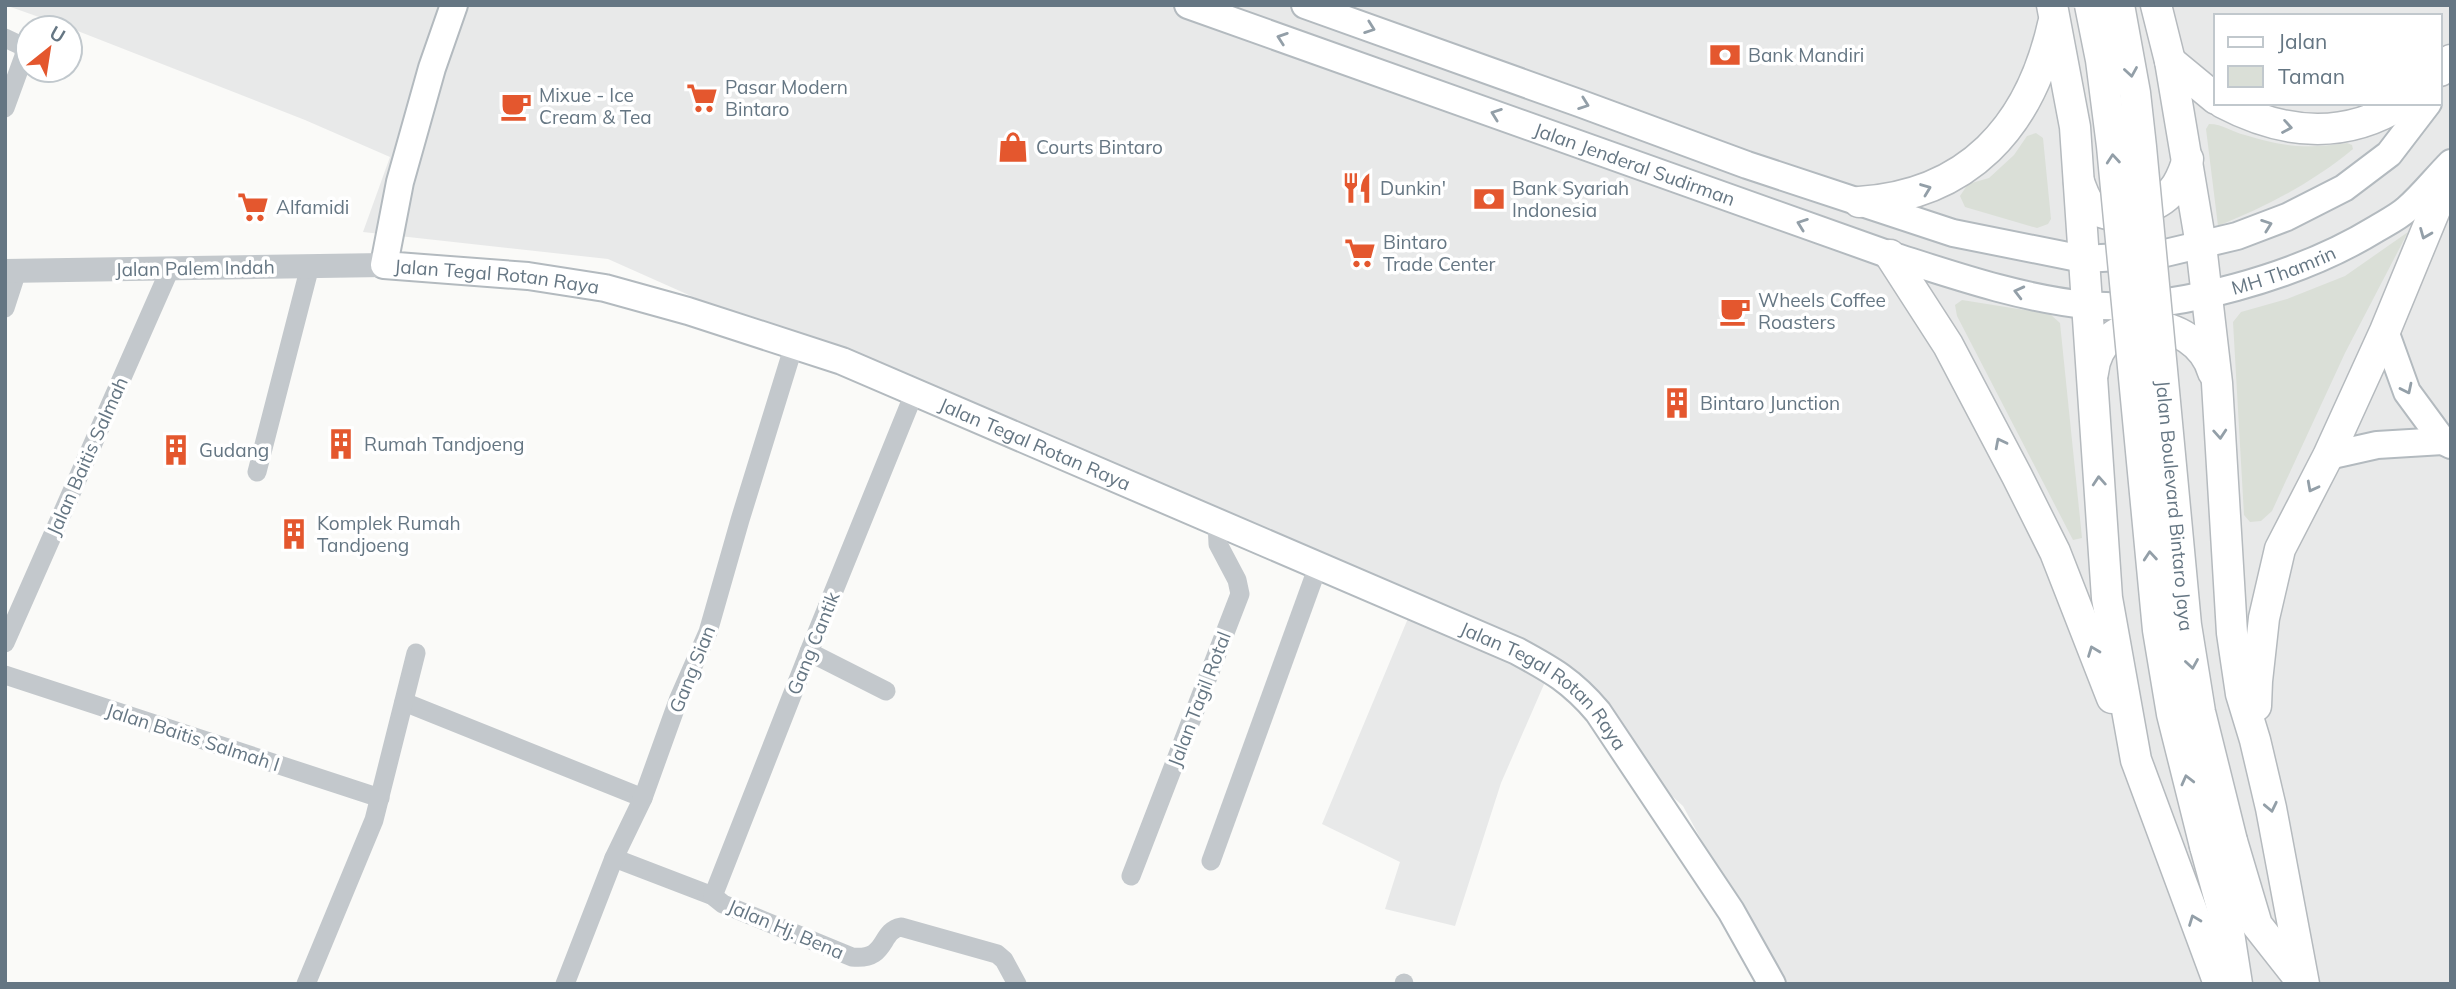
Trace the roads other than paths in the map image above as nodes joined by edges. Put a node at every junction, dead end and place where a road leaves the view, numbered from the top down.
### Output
1 (454, 5) edge
2 (1188, 5) edge
3 (1305, 5) edge
4 (2090, 5) edge
5 (2119, 5) edge
6 (2156, 5) edge
7 (2053, 11) edge
8 (5, 38) edge
9 (2170, 61) junction
10 (2451, 61) edge
11 (2442, 77) edge
12 (2214, 97) edge
13 (2227, 105) edge
14 (2399, 105) edge
15 (2426, 105) edge
16 (5, 108) edge
17 (2188, 159) junction
18 (2451, 163) edge
19 (2451, 171) edge
20 (2079, 182) junction
21 (1859, 202) junction
22 (2201, 245) junction
23 (1890, 255) junction
24 (2083, 259) junction
25 (384, 265) junction
26 (310, 266) junction
27 (170, 269) junction
28 (11, 271) edge
29 (2206, 293) junction
30 (2086, 305) junction
31 (5, 308) edge
32 (2385, 331) junction
33 (794, 345) junction
34 (2217, 383) junction
35 (2092, 384) junction
36 (915, 391) junction
37 (2447, 443) edge
38 (2328, 456) junction
39 (257, 472) dead end
40 (1217, 522) junction
41 (1318, 566) junction
42 (10, 617) edge
43 (5, 643) edge
44 (808, 652) junction
45 (416, 653) dead end
46 (5, 675) edge
47 (886, 691) dead end
48 (404, 702) junction
49 (2256, 740) junction
50 (2136, 760) junction
51 (380, 798) junction
52 (643, 799) junction
53 (2219, 843) junction
54 (614, 858) junction
55 (1211, 861) dead end
56 (1130, 876) dead end
57 (713, 896) junction
58 (306, 984) edge
59 (565, 984) edge
60 (1017, 984) edge
61 (1772, 984) edge
62 (2219, 984) edge
63 (2236, 984) edge
64 (2304, 984) edge

1 - 25 main road, Jalan Tegal Rotan Raya
23 -> 2 main road, Jalan Jenderal Sudirman
3 -> 21 main road, Jalan Jenderal Sudirman
53 -> 4 main road, Jalan Boulevard Bintaro Jaya, bridge
5 -> 53 main road, Jalan Boulevard Bintaro Jaya, bridge
6 - 9 main road, Jalan Boulevard Bintaro Jaya
7 - 20 main road
21 -> 7 main road
8 - 16 street
9 - 12 main road
9 - 17 main road, Jalan Boulevard Bintaro Jaya
10 - 11 main road
13 -> 14 main road
22 -> 15 main road
17 - 20 main road
17 - 22 main road, Jalan Boulevard Bintaro Jaya
18 - 29 main road, MH Thamrin
19 -> 32 main road
20 - 24 main road
21 - 24 main road, Jalan Jenderal Sudirman
22 - 24 main road
22 - 29 main road, Jalan Boulevard Bintaro Jaya
30 -> 23 main road, Jalan Jenderal Sudirman
50 -> 23 main road
24 - 30 main road
25 - 26 street, Jalan Palem Indah
25 - 33 main road, Jalan Tegal Rotan Raya
26 - 27 street, Jalan Palem Indah
26 - 39 street
27 - 28 street, Jalan Palem Indah
27 - 42 street, Jalan Baitis Salmah
28 - 31 street
29 - 30 main road, MH Thamrin
29 - 34 main road, Jalan Boulevard Bintaro Jaya
30 - 35 main road
32 -> 37 main road
32 - 38 main road
33 - 36 main road, Jalan Tegal Rotan Raya
33 - 52 street, Gang Sian
34 - 35 main road
34 -> 49 main road, Jalan Boulevard Bintaro Jaya
50 -> 35 main road
36 - 40 main road, Jalan Tegal Rotan Raya
36 - 44 street, Gang Cantik
37 - 38 main road
38 -> 49 main road
40 - 41 main road, Jalan Tegal Rotan Raya
40 - 56 street, Jalan Tagil Rotal
41 - 55 street
41 - 61 main road, Jalan Tegal Rotan Raya
42 - 43 street, Jalan Baitis Salmah
44 - 47 street
44 - 57 street, Gang Cantik
45 - 48 street
46 - 51 street, Jalan Baitis Salmah I
48 - 51 street
48 - 52 street
49 -> 64 main road, Jalan Boulevard Bintaro Jaya
62 -> 50 main road
51 - 58 street
52 - 54 street, Gang Sian
53 - 63 main road, Jalan Boulevard Bintaro Jaya
53 - 64 main road, Jalan Boulevard Bintaro Jaya
54 - 57 street, Jalan Hj. Bena
54 - 59 street, Gang Sian
57 - 60 street, Jalan Hj. Bena

